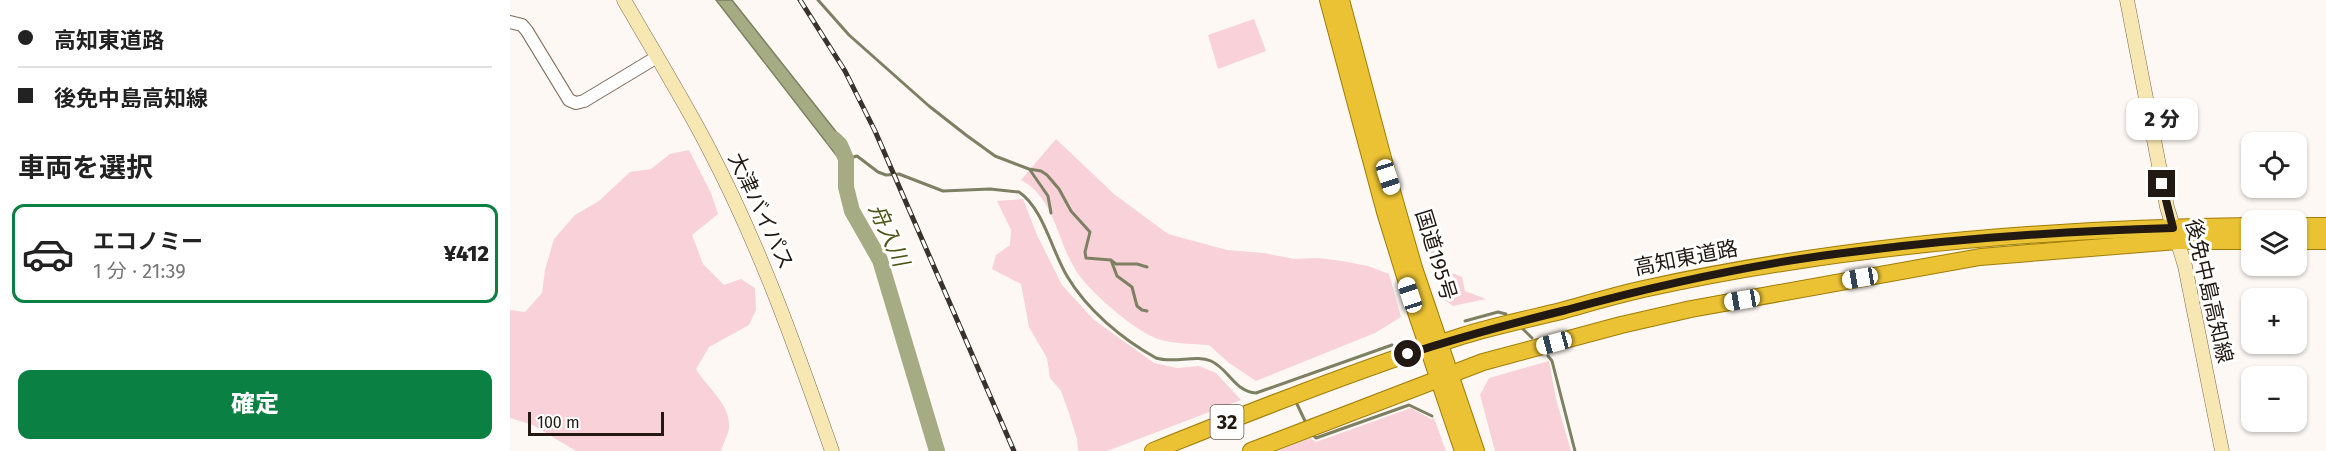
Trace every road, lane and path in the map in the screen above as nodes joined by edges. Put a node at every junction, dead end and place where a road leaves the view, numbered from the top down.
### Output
1 (624, 0) edge
2 (1328, 0) edge
3 (1341, 0) edge
4 (2127, 0) edge
5 (510, 22) edge
6 (657, 57) junction
7 (2307, 226) edge
8 (2326, 226) edge
9 (2241, 227) edge
10 (2175, 235) junction
11 (2241, 240) edge
12 (2307, 241) edge
13 (2326, 241) edge
14 (1434, 346) junction
15 (1445, 377) junction
16 (1456, 409) junction
17 (832, 451) edge
18 (1153, 451) edge
19 (1251, 451) edge
20 (1463, 451) edge
21 (1476, 451) edge
22 (2222, 451) edge

1 - 6 main road, 大津バイパス
2 - 14 highway, 国道195号
3 - 14 highway, 国道195号
4 - 10 main road, 後免中島高知線
5 - 6 street
6 - 17 main road, 大津バイパス
7 - 8 highway
9 - 10 highway, 高知東道路 / 32
10 - 11 highway, 高知東道路 / 32
10 - 14 highway, 高知東道路 / 32
10 - 15 highway, 高知東道路 / 32
10 - 22 main road, 後免中島高知線
12 - 13 highway
14 - 15 highway, 国道195号
14 - 18 highway, 高知東道路 / 32
15 - 16 highway, 国道195号
15 - 19 highway, 高知東道路 / 32
16 - 20 highway, 国道195号
16 - 21 highway, 国道195号

